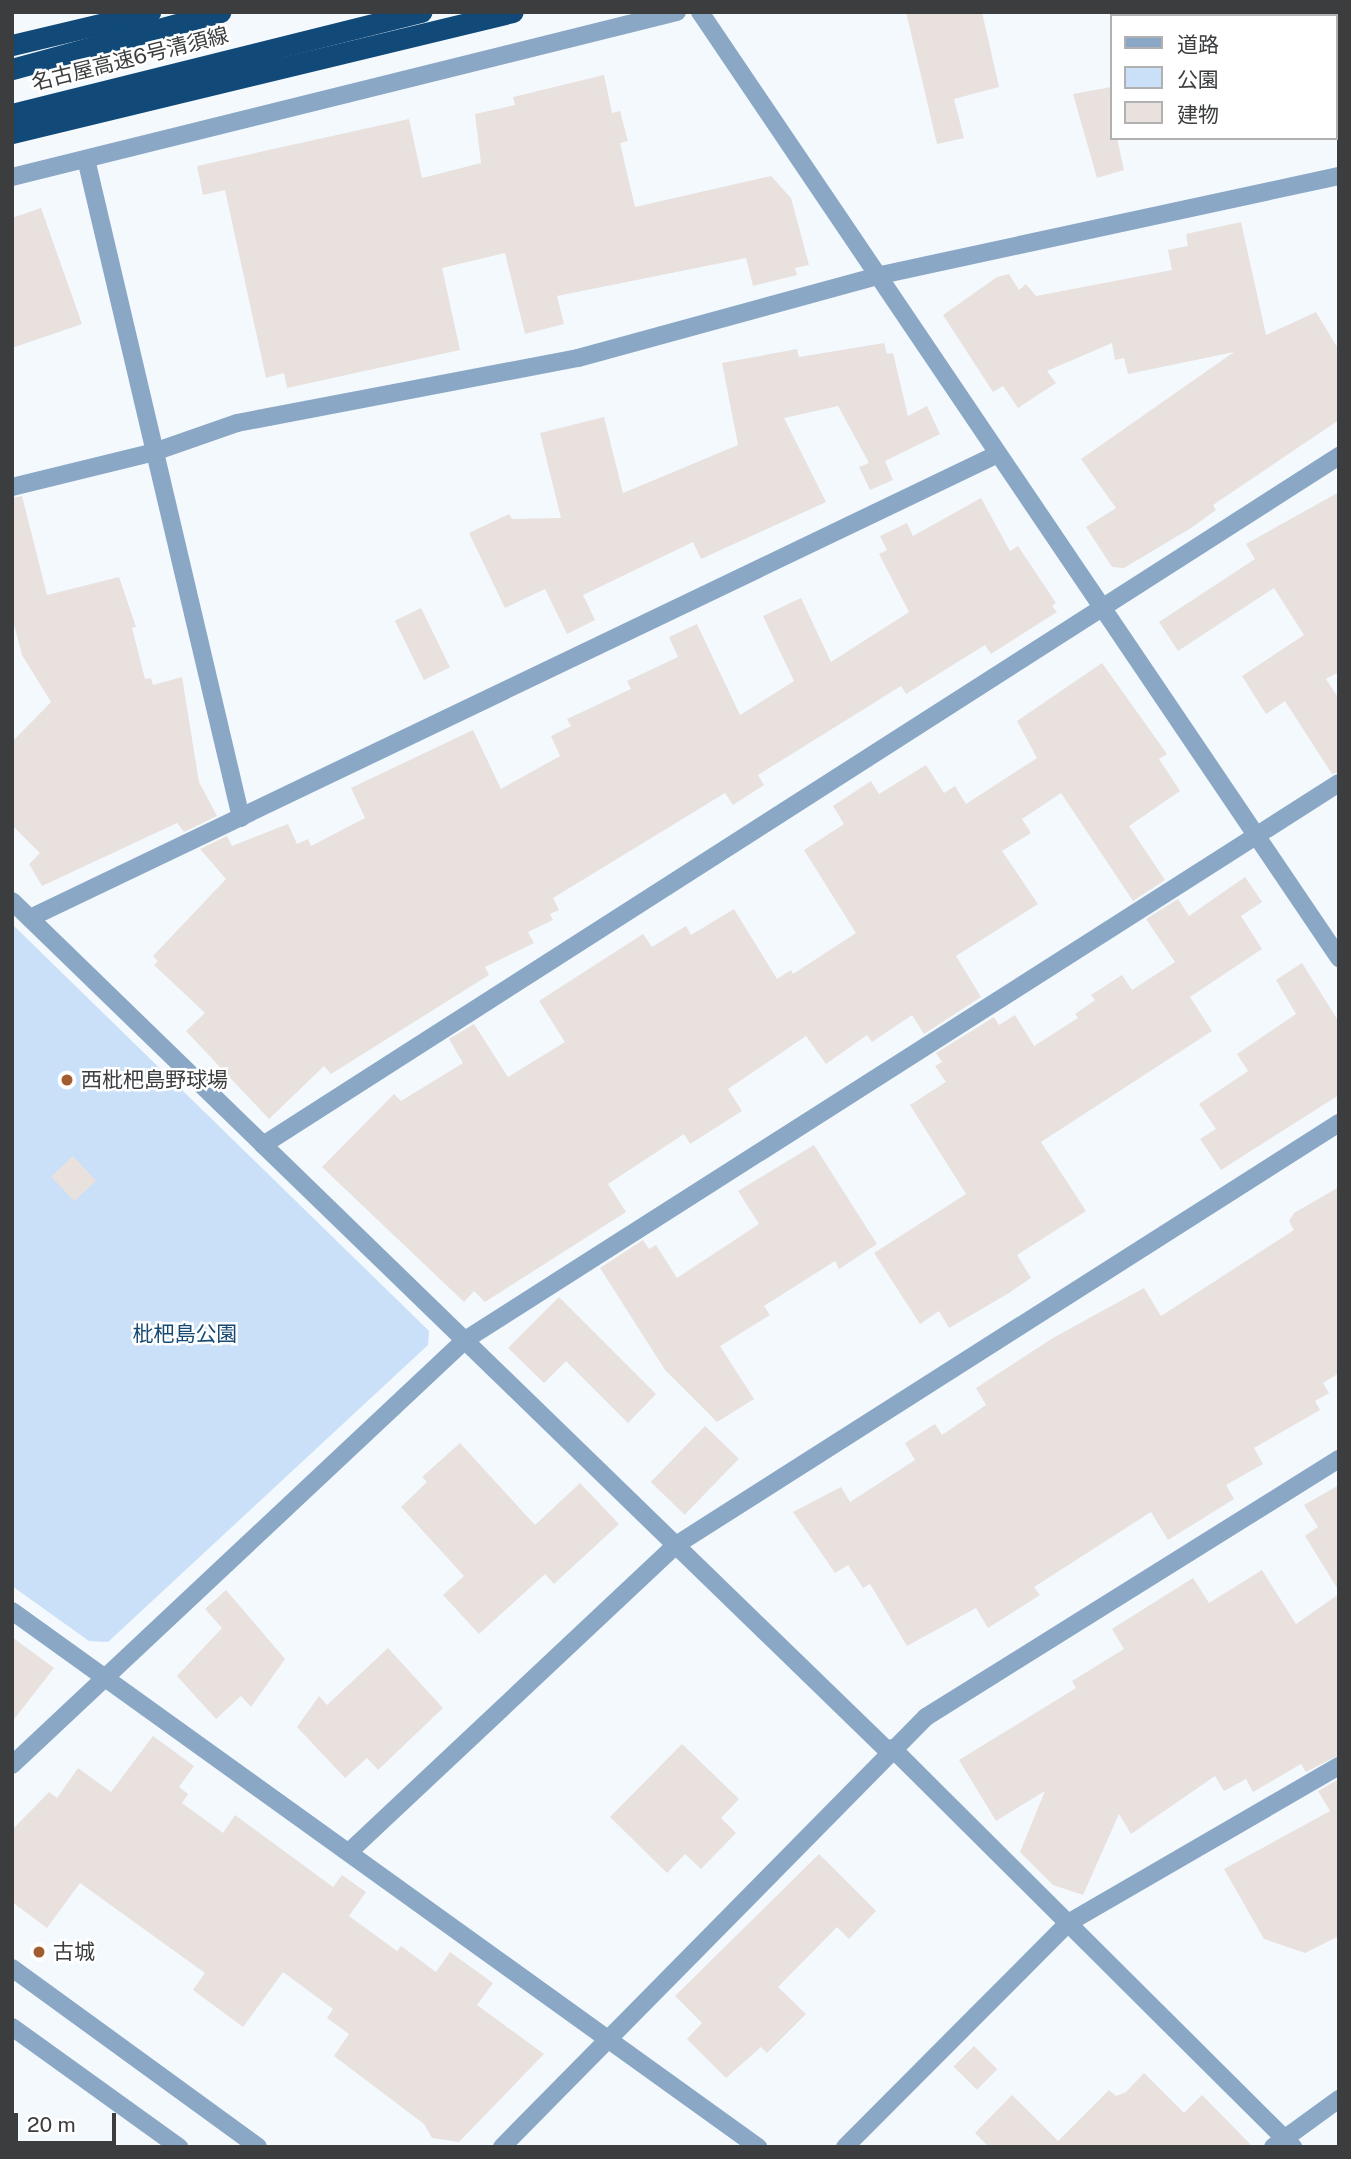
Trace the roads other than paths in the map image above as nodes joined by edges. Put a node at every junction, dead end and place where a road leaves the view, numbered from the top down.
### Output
1 (150, 12) edge
2 (220, 12) edge
3 (422, 12) edge
4 (513, 12) edge
5 (677, 12) edge
6 (700, 12) edge
7 (12, 44) edge
8 (12, 69) edge
9 (12, 114) edge
10 (12, 133) edge
11 (86, 159) junction
12 (1339, 176) edge
13 (12, 177) edge
14 (881, 275) junction
15 (154, 452) junction
16 (998, 454) junction
17 (1339, 456) edge
18 (12, 487) edge
19 (1101, 606) junction
20 (1339, 783) edge
21 (241, 818) junction
22 (1255, 836) junction
23 (12, 901) edge
24 (30, 918) junction
25 (1339, 958) edge
26 (1339, 1123) edge
27 (263, 1145) junction
28 (465, 1340) junction
29 (1339, 1459) edge
30 (676, 1545) junction
31 (12, 1611) edge
32 (103, 1677) junction
33 (890, 1749) junction
34 (12, 1765) edge
35 (1339, 1766) edge
36 (349, 1852) junction
37 (1068, 1923) junction
38 (12, 1968) edge
39 (12, 2027) edge
40 (608, 2039) junction
41 (1339, 2099) edge
42 (1283, 2144) edge
43 (179, 2147) edge
44 (258, 2147) edge
45 (502, 2147) edge
46 (758, 2147) edge
47 (845, 2147) edge

1 - 7 highway
2 - 8 highway, 名古屋高速6号清須線
3 - 9 highway, 名古屋高速6号清須線
4 - 10 highway
5 - 11 street
6 - 14 street
11 - 13 street
11 - 15 street
12 - 14 street
14 - 15 street
14 - 16 street
15 - 18 street
15 - 21 street
16 - 19 street
16 - 21 street
17 - 19 street
19 - 22 street
19 - 27 street
20 - 22 street
21 - 24 street
22 - 25 street
22 - 28 street
23 - 24 street
24 - 27 street
26 - 30 street
27 - 28 street
28 - 30 street
28 - 32 street
29 - 33 street
30 - 33 street
30 - 36 street
31 - 32 street
32 - 34 street
32 - 36 street
33 - 37 street
33 - 40 street
35 - 37 street
36 - 40 street
37 - 42 street
37 - 47 street
38 - 44 street
39 - 43 street
40 - 45 street
40 - 46 street
41 - 42 street

